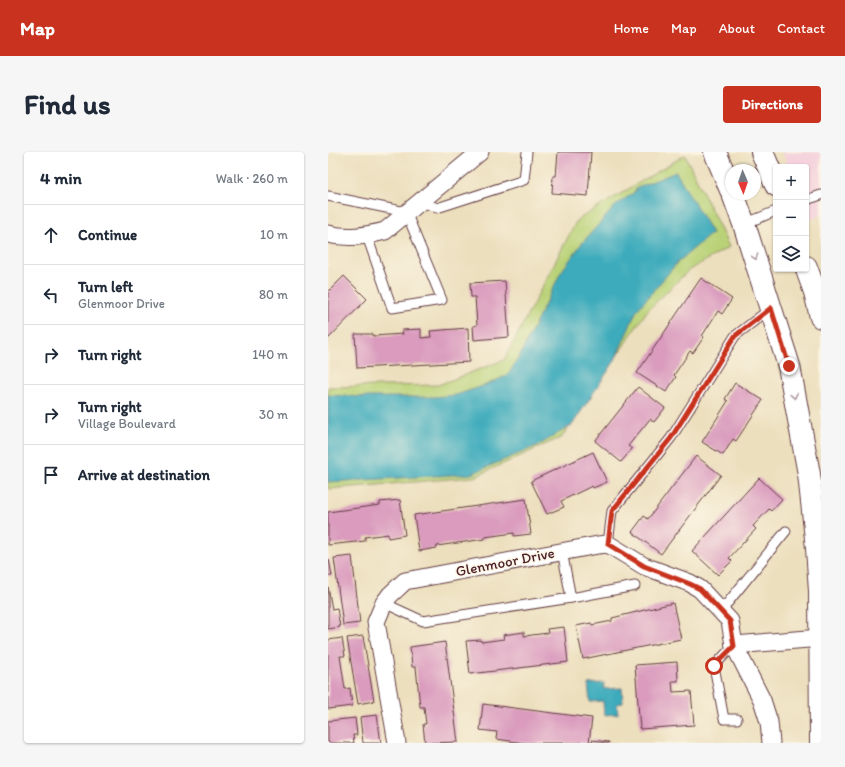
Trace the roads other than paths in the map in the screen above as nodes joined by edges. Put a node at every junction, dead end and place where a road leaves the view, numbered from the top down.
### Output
1 (480, 152) edge
2 (528, 152) edge
3 (715, 152) edge
4 (762, 152) edge
5 (725, 176) edge
6 (773, 178) edge
7 (821, 194) edge
8 (328, 196) edge
9 (809, 199) edge
10 (735, 200) edge
11 (419, 201) junction
12 (406, 212) junction
13 (773, 212) edge
14 (744, 224) junction
15 (367, 236) junction
16 (330, 238) edge
17 (808, 272) edge
18 (771, 308) junction
19 (821, 317) edge
20 (786, 531) dead end
21 (608, 544) junction
22 (562, 551) junction
23 (636, 586) dead end
24 (571, 598) junction
25 (384, 603) junction
26 (721, 611) junction
27 (820, 638) edge
28 (734, 646) junction
29 (737, 719) dead end
30 (397, 743) edge
31 (771, 743) edge
32 (821, 743) edge

1 - 11 street
2 - 11 lane
3 - 5 street
4 - 6 street
7 - 9 lane
8 - 12 lane
10 - 14 street
11 - 12 street
12 - 15 street
12 - 15 lane
13 - 14 lane
14 -> 18 street
15 - 16 street
17 - 19 street
18 - 21 lane
18 -> 27 street
20 - 26 lane
21 - 22 street, Glenmoor Drive
21 - 26 street
22 - 24 lane
22 - 25 street, Glenmoor Drive
23 - 24 lane
24 - 25 lane
25 - 30 street, Glenmoor Drive
26 - 28 street
27 - 28 street
27 - 32 street
28 - 29 lane
28 - 31 street

